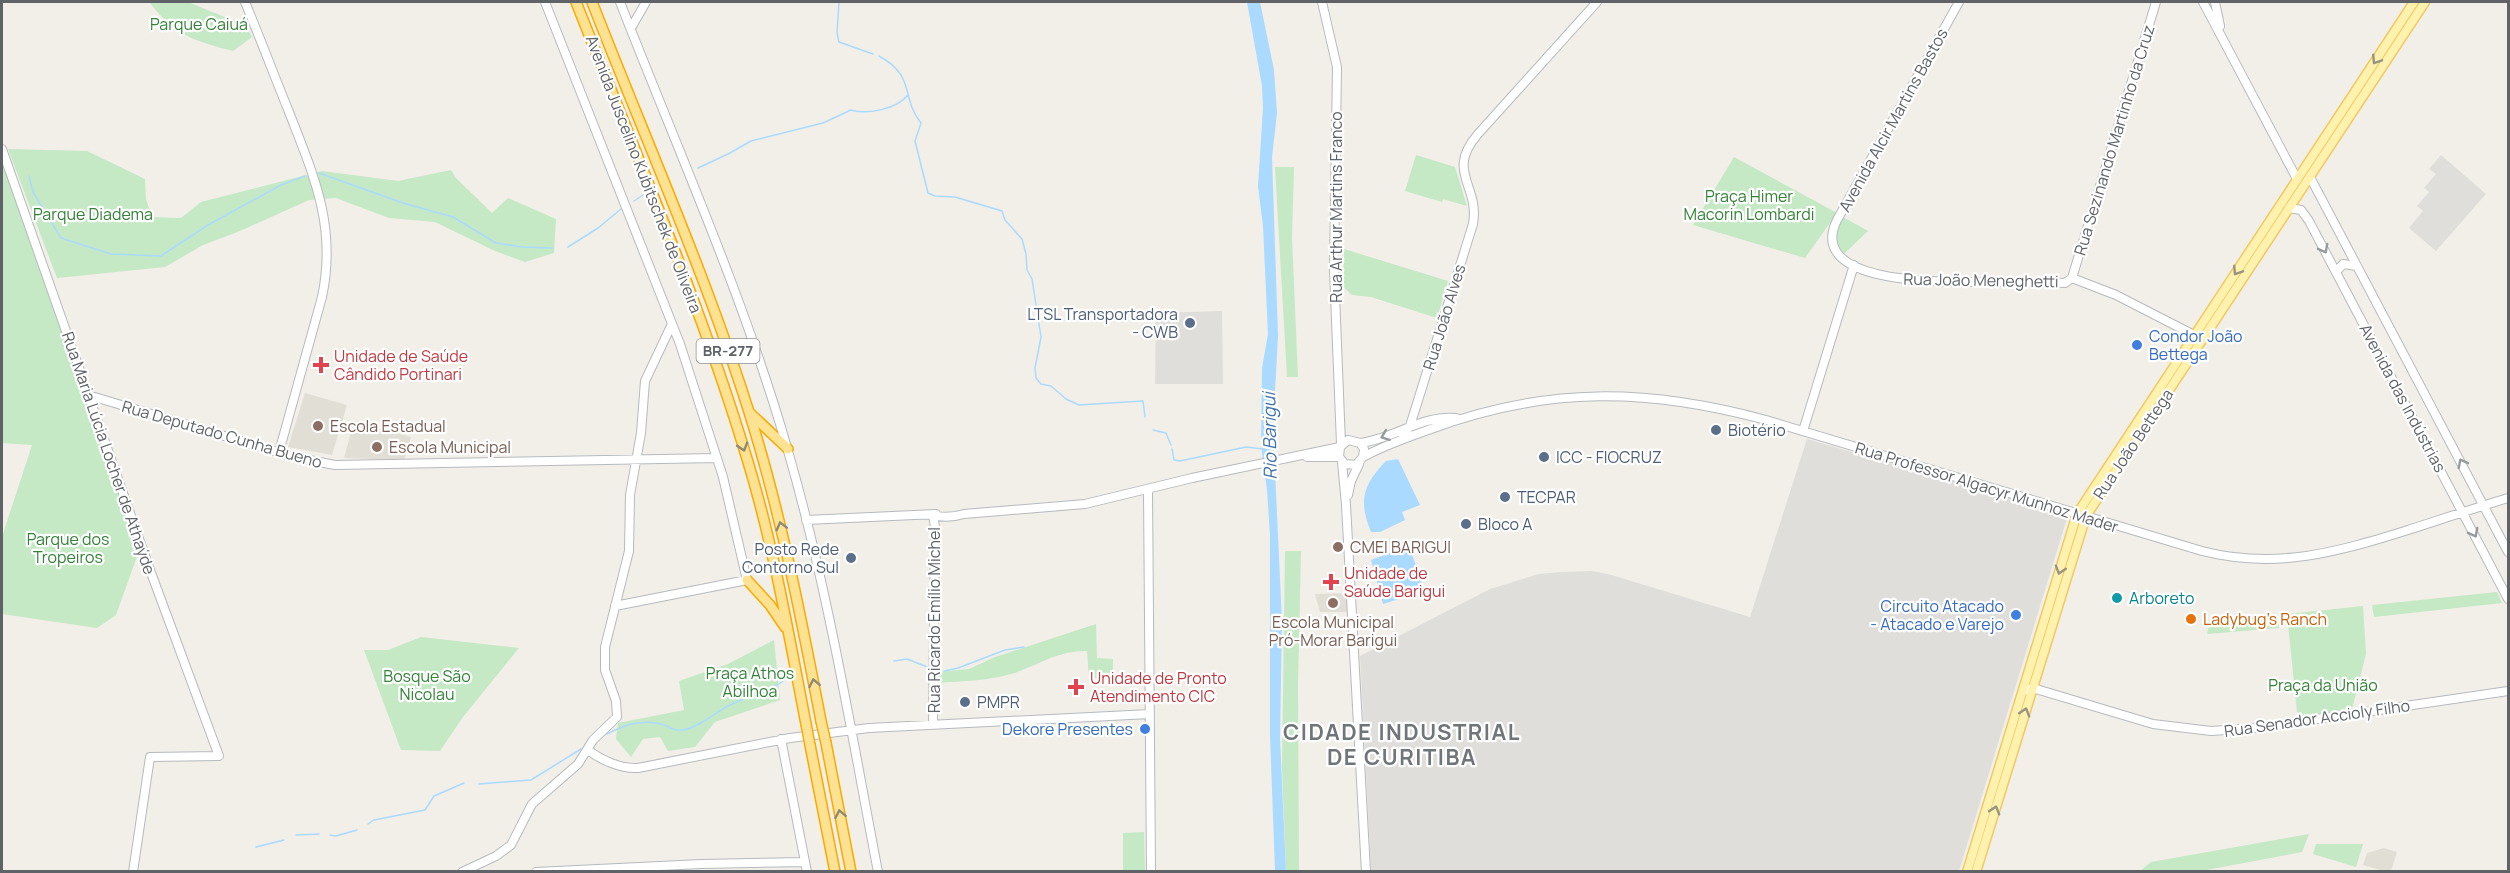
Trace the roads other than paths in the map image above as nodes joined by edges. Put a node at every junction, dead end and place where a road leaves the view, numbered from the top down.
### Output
1 (245, 2) edge
2 (545, 2) edge
3 (576, 2) edge
4 (592, 2) edge
5 (620, 2) edge
6 (646, 2) edge
7 (1322, 2) edge
8 (1597, 2) edge
9 (1959, 2) edge
10 (2156, 2) edge
11 (2203, 2) edge
12 (2215, 2) edge
13 (2414, 2) edge
14 (2425, 2) edge
15 (2412, 13) junction
16 (631, 28) junction
17 (2221, 33) junction
18 (2, 149) edge
19 (2316, 159) junction
20 (2310, 177) junction
21 (2297, 179) junction
22 (2289, 208) junction
23 (1831, 240) joint
24 (2259, 246) junction
25 (1854, 265) junction
26 (2357, 266) junction
27 (2336, 272) junction
28 (2072, 278) junction
29 (672, 324) junction
30 (2204, 328) junction
31 (2194, 335) junction
32 (2187, 355) junction
33 (88, 395) junction
34 (749, 412) junction
35 (1341, 414) junction
36 (1461, 418) junction
37 (1410, 426) junction
38 (1803, 431) junction
39 (1402, 440) junction
40 (1358, 442) junction
41 (1340, 445) junction
42 (788, 449) junction
43 (279, 452) junction
44 (1294, 457) junction
45 (717, 458) junction
46 (636, 460) junction
47 (1340, 460) junction
48 (1361, 460) junction
49 (1148, 491) junction
50 (2508, 498) edge
51 (1346, 505) junction
52 (2484, 506) junction
53 (2463, 512) junction
54 (933, 515) junction
55 (2081, 515) junction
56 (806, 520) junction
57 (2508, 552) edge
58 (747, 580) junction
59 (2508, 599) edge
60 (615, 606) junction
61 (789, 633) junction
62 (2033, 688) junction
63 (2023, 691) junction
64 (2508, 692) edge
65 (1150, 714) junction
66 (933, 724) junction
67 (850, 730) junction
68 (781, 739) junction
69 (588, 750) junction
70 (1977, 854) junction
71 (806, 862) junction
72 (1973, 868) edge
73 (133, 872) edge
74 (462, 872) edge
75 (536, 872) edge
76 (807, 872) edge
77 (835, 872) edge
78 (851, 872) edge
79 (878, 872) edge
80 (1151, 872) edge
81 (1366, 872) edge

1 - 43 street
2 - 29 street
3 -> 61 highway, Avenida Juscelino Kubitschek de Oliveira / BR-277
4 - 34 highway, BR-277
5 - 16 street
6 - 16 street
7 - 35 street, Rua Arthur Martins Franco
8 - 37 street, Rua João Alves
9 - 23 street, Avenida Alcir Martins Bastos
10 - 28 street, Rua Sezinando Martinho da Cruz
11 - 17 street
12 - 17 street
13 - 15 main road, Rua João Bettega
14 - 15 main road, Rua João Bettega
15 - 19 main road, Rua João Bettega
16 - 42 street
17 - 21 street
18 - 33 street, Rua Maria Lúcia Locher de Athaýde
19 - 20 main road, Rua João Bettega
19 - 21 main road, Rua João Bettega
20 - 22 main road, Rua João Bettega
20 - 26 street, Avenida das Indústrias
21 - 24 main road, Rua João Bettega
22 - 24 main road, Rua João Bettega
22 -> 27 street, Avenida das Indústrias
23 - 25 street, Rua João Meneghetti
24 - 30 main road, Rua João Bettega
25 - 28 street, Rua João Meneghetti
25 - 38 street
26 - 27 street
52 -> 26 street, Avenida das Indústrias
27 - 53 street, Avenida das Indústrias
28 - 31 street
29 - 45 street
29 - 46 street
30 - 31 main road, Rua João Bettega
30 - 32 main road, Rua João Bettega
31 - 32 main road, Rua João Bettega
32 - 55 main road, Rua João Bettega
33 - 43 street, Rua Deputado Cunha Bueno
33 - 73 street, Rua Maria Lúcia Locher de Athaýde
34 - 42 highway
78 -> 34 highway, BR-277, bridge
35 - 40 street, Rua Arthur Martins Franco
35 - 41 street, Rua Arthur Martins Franco
36 - 37 street, Rua Professor Algacyr Munhoz Mader
36 - 38 street, Rua Professor Algacyr Munhoz Mader
36 - 39 street, Rua Professor Algacyr Munhoz Mader
37 - 39 street, Rua João Alves
37 -> 40 street, Rua Professor Algacyr Munhoz Mader
38 - 55 street, Rua Professor Algacyr Munhoz Mader
39 - 48 street, Rua Professor Algacyr Munhoz Mader
40 - 41 street
40 - 48 street
41 - 44 street
41 - 47 street
42 - 56 street
43 - 46 street, Rua Deputado Cunha Bueno
44 - 47 street
44 - 49 street
45 - 46 street, Rua Deputado Cunha Bueno
45 - 58 street
46 - 60 street
47 - 48 street
47 - 51 street
48 - 51 street
49 - 54 street
49 - 65 street
50 - 52 street, Rua Professor Algacyr Munhoz Mader
51 - 81 street
52 - 53 street, Rua Professor Algacyr Munhoz Mader
52 - 57 street, Avenida das Indústrias
53 - 55 street, Rua Professor Algacyr Munhoz Mader
53 -> 59 street, Avenida das Indústrias
54 - 56 street
54 - 66 street, Rua Ricardo Emílio Michel
55 - 62 main road, Rua João Bettega
55 -> 63 main road, Rua João Bettega
56 - 67 street
58 - 60 street
58 - 61 highway
60 - 69 street
61 - 77 highway, Avenida Juscelino Kubitschek de Oliveira / BR-277, bridge
62 - 63 street
62 - 64 street, Rua Senador Accioly Filho
70 -> 62 main road, Rua João Bettega
63 - 70 main road, Rua João Bettega
65 - 66 street
65 - 80 street
66 - 67 street
67 - 68 street
67 - 79 street
68 - 69 street
68 - 71 street
69 - 74 street
70 - 72 main road, Rua João Bettega
71 - 75 street
71 - 76 street

